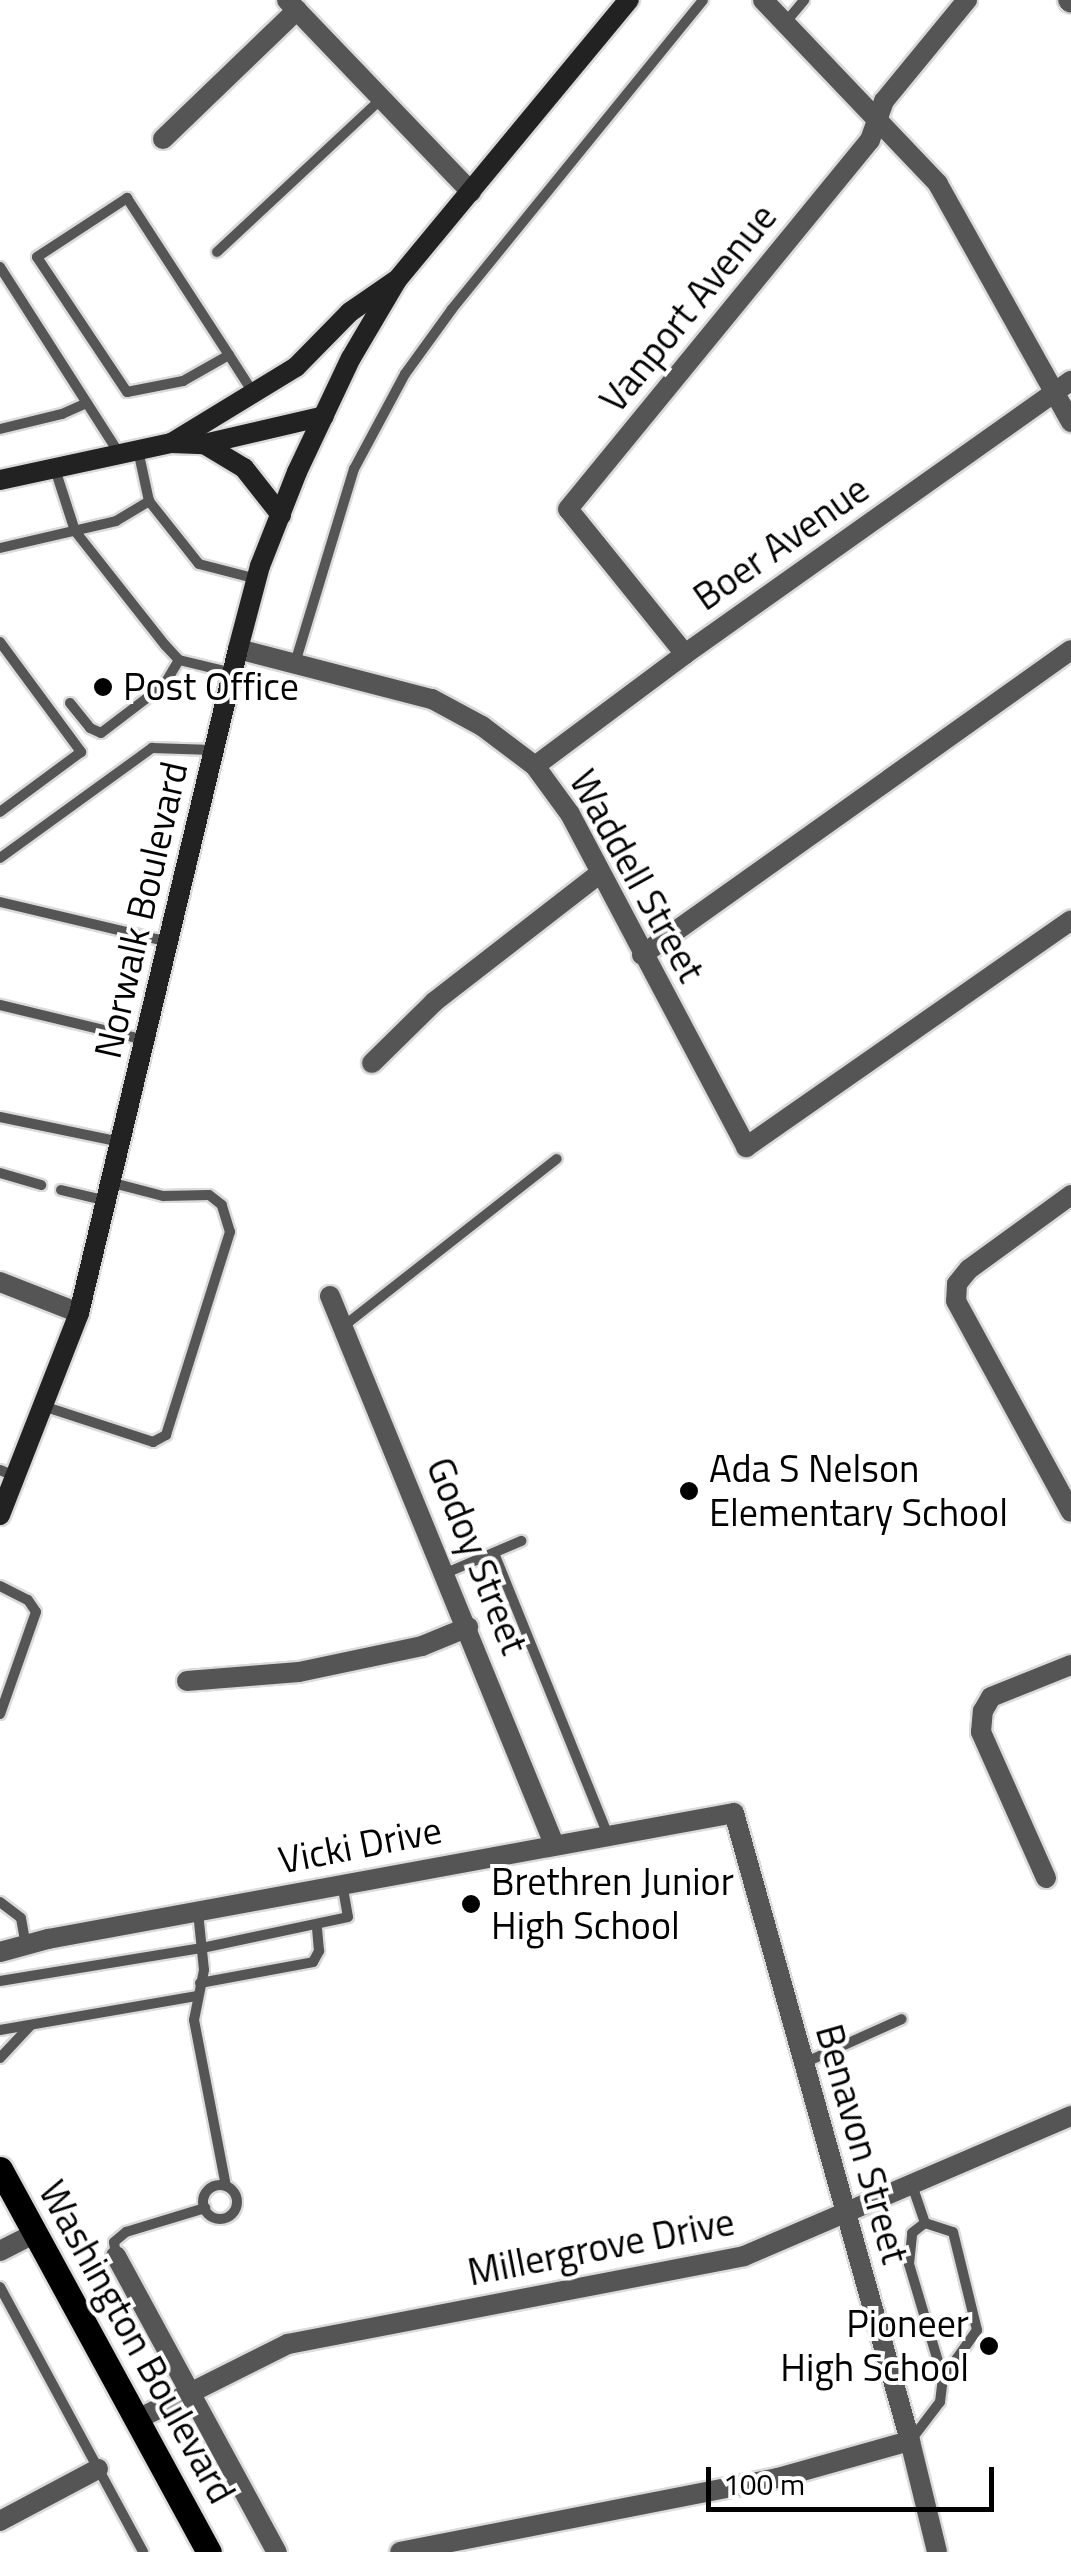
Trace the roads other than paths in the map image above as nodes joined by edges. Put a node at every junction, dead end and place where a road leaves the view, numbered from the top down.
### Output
1 (629, 0) edge
2 (703, 0) edge
3 (763, 0) edge
4 (804, 0) edge
5 (967, 0) edge
6 (292, 5) edge
7 (785, 23) junction
8 (382, 99) junction
9 (877, 121) junction
10 (164, 140) dead end
11 (471, 192) junction
12 (217, 252) dead end
13 (0, 267) edge
14 (397, 280) junction
15 (230, 356) junction
16 (1062, 387) edge
17 (255, 394) junction
18 (87, 404) junction
19 (324, 416) junction
20 (1071, 422) edge
21 (0, 429) edge
22 (171, 443) junction
23 (204, 444) junction
24 (128, 451) junction
25 (54, 468) junction
26 (0, 480) edge
27 (149, 501) junction
28 (281, 515) junction
29 (74, 531) junction
30 (0, 548) edge
31 (257, 578) junction
32 (0, 642) edge
33 (238, 649) junction
34 (1071, 650) edge
35 (685, 654) junction
36 (179, 660) junction
37 (295, 663) junction
38 (232, 673) junction
39 (70, 702) dead end
40 (214, 750) junction
41 (535, 766) junction
42 (0, 812) edge
43 (0, 858) edge
44 (600, 874) junction
45 (0, 902) edge
46 (1071, 920) edge
47 (170, 942) junction
48 (642, 956) junction
49 (0, 1005) edge
50 (146, 1040) junction
51 (372, 1064) dead end
52 (0, 1117) edge
53 (122, 1142) junction
54 (557, 1159) dead end
55 (0, 1174) edge
56 (40, 1185) dead end
57 (61, 1190) dead end
58 (110, 1192) junction
59 (1071, 1194) edge
60 (0, 1282) edge
61 (330, 1296) dead end
62 (78, 1313) junction
63 (346, 1325) junction
64 (42, 1406) junction
65 (8, 1473) edge
66 (1071, 1512) edge
67 (0, 1515) edge
68 (520, 1542) dead end
69 (494, 1553) junction
70 (446, 1573) junction
71 (0, 1586) edge
72 (468, 1627) junction
73 (1071, 1665) edge
74 (188, 1681) dead end
75 (0, 1714) edge
76 (734, 1813) joint
77 (608, 1835) junction
78 (554, 1844) junction
79 (1046, 1878) dead end
80 (342, 1884) junction
81 (0, 1902) edge
82 (198, 1911) junction
83 (317, 1926) junction
84 (26, 1945) junction
85 (202, 1948) junction
86 (0, 1952) edge
87 (0, 1982) edge
88 (200, 1983) junction
89 (196, 1996) junction
90 (902, 2018) dead end
91 (31, 2025) junction
92 (0, 2030) edge
93 (0, 2058) edge
94 (804, 2064) junction
95 (1071, 2116) edge
96 (0, 2168) edge
97 (912, 2185) junction
98 (226, 2186) junction
99 (204, 2208) junction
100 (845, 2214) junction
101 (925, 2223) junction
102 (35, 2233) junction
103 (0, 2251) edge
104 (116, 2256) joint
105 (0, 2288) edge
106 (942, 2378) junction
107 (192, 2392) junction
108 (138, 2419) junction
109 (910, 2441) junction
110 (98, 2469) junction
111 (0, 2520) edge
112 (143, 2552) edge
113 (209, 2552) edge
114 (276, 2552) edge
115 (400, 2552) edge
116 (936, 2552) edge

1 - 11 main road, Norwalk Boulevard
2 - 37 lane
3 - 7 street
4 - 7 lane
5 - 9 street, Vanport Avenue
6 - 8 street
6 - 10 street
7 - 9 street
8 - 11 street
8 - 12 lane
9 - 16 street
9 - 35 street, Vanport Avenue
11 - 14 main road, Norwalk Boulevard
13 - 18 lane
14 - 17 main road
14 - 19 main road, Norwalk Boulevard
15 - 15 lane
15 - 17 lane
16 - 20 street
16 - 35 street, Boer Avenue
17 - 22 main road
18 - 21 lane
18 - 24 lane
19 - 23 main road
19 - 28 main road, Norwalk Boulevard
22 - 23 main road
22 - 24 main road
23 - 28 main road
24 - 25 main road
24 - 27 lane
25 - 26 main road
25 - 29 lane
27 - 29 lane
27 - 31 lane
28 - 31 main road, Norwalk Boulevard
29 - 30 lane
29 - 36 lane
31 - 33 main road, Norwalk Boulevard
32 - 42 lane
33 - 37 street, Waddell Street
33 - 38 main road, Norwalk Boulevard
34 - 48 street
35 - 41 street, Boer Avenue
36 - 38 lane
36 - 39 lane
37 - 41 street, Waddell Street
38 - 40 main road, Norwalk Boulevard
40 - 43 lane
40 - 47 main road, Norwalk Boulevard
41 - 44 street, Waddell Street
44 - 48 street, Waddell Street
44 - 51 street
45 - 47 lane
46 - 48 street, Waddell Street
47 - 50 main road, Norwalk Boulevard
49 - 50 lane
50 - 53 main road, Norwalk Boulevard
52 - 53 lane
53 - 58 main road, Norwalk Boulevard
54 - 63 lane
55 - 56 lane
57 - 58 lane
58 - 62 main road, Norwalk Boulevard
58 - 64 lane
59 - 66 street
60 - 62 street
61 - 63 street, Godoy Street
62 - 64 main road, Norwalk Boulevard
63 - 70 street, Godoy Street
64 - 65 main road, Norwalk Boulevard
65 - 67 main road, Norwalk Boulevard
68 - 69 lane
69 - 70 lane
69 - 77 lane
70 - 72 street, Godoy Street
71 - 75 lane
72 - 74 street
72 - 78 street, Godoy Street
73 - 79 street
76 - 77 street, Vicki Drive
76 - 94 street, Benavon Street
77 - 78 street, Vicki Drive
78 - 80 street, Vicki Drive
80 - 82 street, Vicki Drive
80 - 83 lane
81 - 84 lane
82 - 84 street, Vicki Drive
82 - 85 lane
83 - 85 lane
83 - 88 lane
84 - 86 street, Vicki Drive
85 - 87 lane
85 - 88 lane
88 - 89 lane
89 - 91 lane
89 - 98 lane
90 - 94 lane
91 - 92 lane
91 - 93 lane
94 - 100 street, Benavon Street
95 - 97 street, Millergrove Drive
96 - 102 main road, Washington Boulevard
97 - 100 street, Millergrove Drive
97 - 101 lane
98 - 99 lane
98 - 99 lane
99 - 104 lane
100 - 107 street, Millergrove Drive
100 - 109 street, Benavon Street
101 - 106 lane
101 - 106 lane
102 - 103 street
102 - 108 main road, Washington Boulevard
104 - 107 street
105 - 110 lane
106 - 109 lane
107 - 108 street, Millergrove Drive
107 - 114 street
108 - 113 main road, Washington Boulevard
109 - 115 street
109 - 116 street, Benavon Street
110 - 111 street
110 - 112 lane

